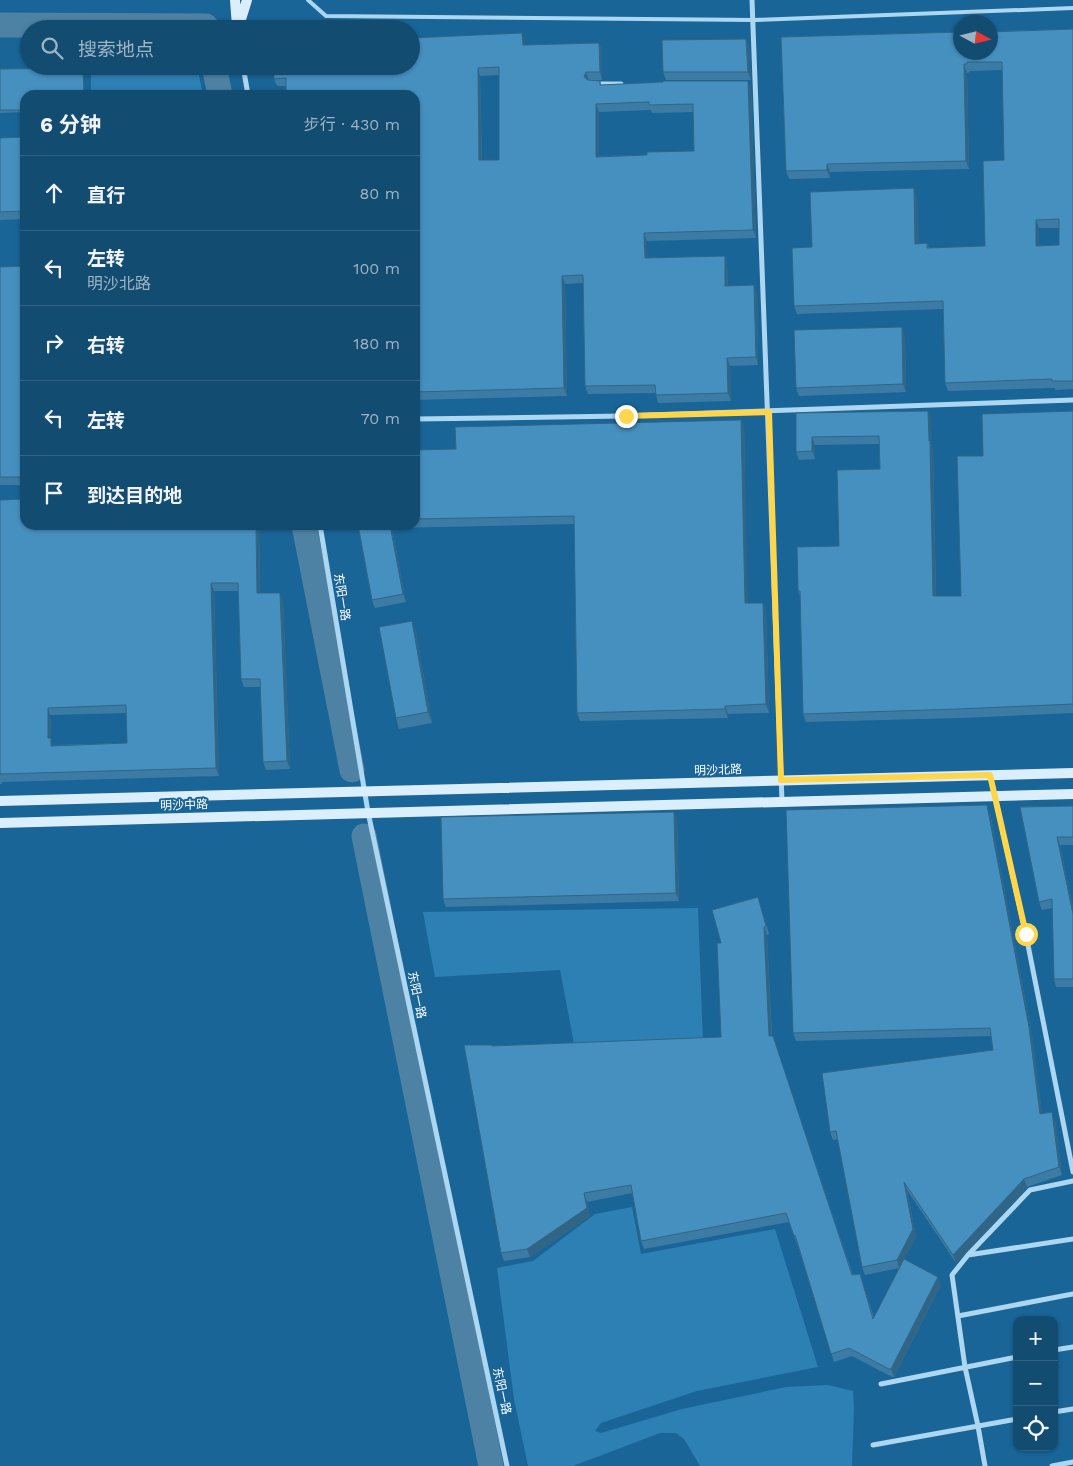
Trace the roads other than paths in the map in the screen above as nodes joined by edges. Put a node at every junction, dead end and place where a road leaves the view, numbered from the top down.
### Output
1 (235, 0) edge
2 (247, 0) edge
3 (308, 0) edge
4 (752, 0) edge
5 (1073, 8) edge
6 (237, 20) edge
7 (241, 20) edge
8 (754, 20) junction
9 (245, 75) edge
10 (591, 84) edge
11 (630, 84) edge
12 (746, 84) edge
13 (756, 84) junction
14 (247, 90) edge
15 (1073, 400) edge
16 (769, 412) junction
17 (420, 419) edge
18 (321, 530) edge
19 (1073, 773) edge
20 (990, 775) junction
21 (781, 780) junction
22 (364, 792) junction
23 (1073, 794) edge
24 (994, 797) junction
25 (0, 801) edge
26 (782, 802) junction
27 (368, 812) junction
28 (0, 823) edge
29 (1073, 1172) edge
30 (1073, 1181) edge
31 (1073, 1239) edge
32 (968, 1255) junction
33 (1073, 1294) edge
34 (958, 1316) junction
35 (1073, 1347) edge
36 (1058, 1349) edge
37 (1013, 1359) edge
38 (965, 1368) junction
39 (881, 1384) dead end
40 (1073, 1409) edge
41 (1058, 1411) edge
42 (1013, 1420) edge
43 (978, 1426) junction
44 (873, 1445) dead end
45 (1073, 1462) edge
46 (507, 1466) edge
47 (985, 1466) edge
48 (1052, 1466) edge

1 - 6 street
2 - 7 street
3 - 8 lane
4 - 8 street
5 - 8 lane
8 - 13 street
9 - 14 street
10 - 11 street
12 - 13 street
13 - 16 street
15 - 16 street
16 - 17 street
16 - 21 street
18 - 22 street, 东阳一路
19 - 20 street, 明沙北路
20 - 21 street, 明沙北路
20 - 24 street
21 - 22 street, 明沙北路
21 - 26 street
22 - 25 street, 明沙中路
22 - 27 street, 东阳一路
23 - 24 street
24 - 26 street
24 - 29 street
26 - 27 street
27 - 28 street, 明沙中路
27 - 46 street, 东阳一路
30 - 32 street
31 - 32 street
32 - 34 street
33 - 34 street
34 - 38 street
35 - 36 street
37 - 38 street
38 - 39 street
38 - 43 street
40 - 41 street
42 - 43 street
43 - 44 street
43 - 47 street
45 - 48 street

